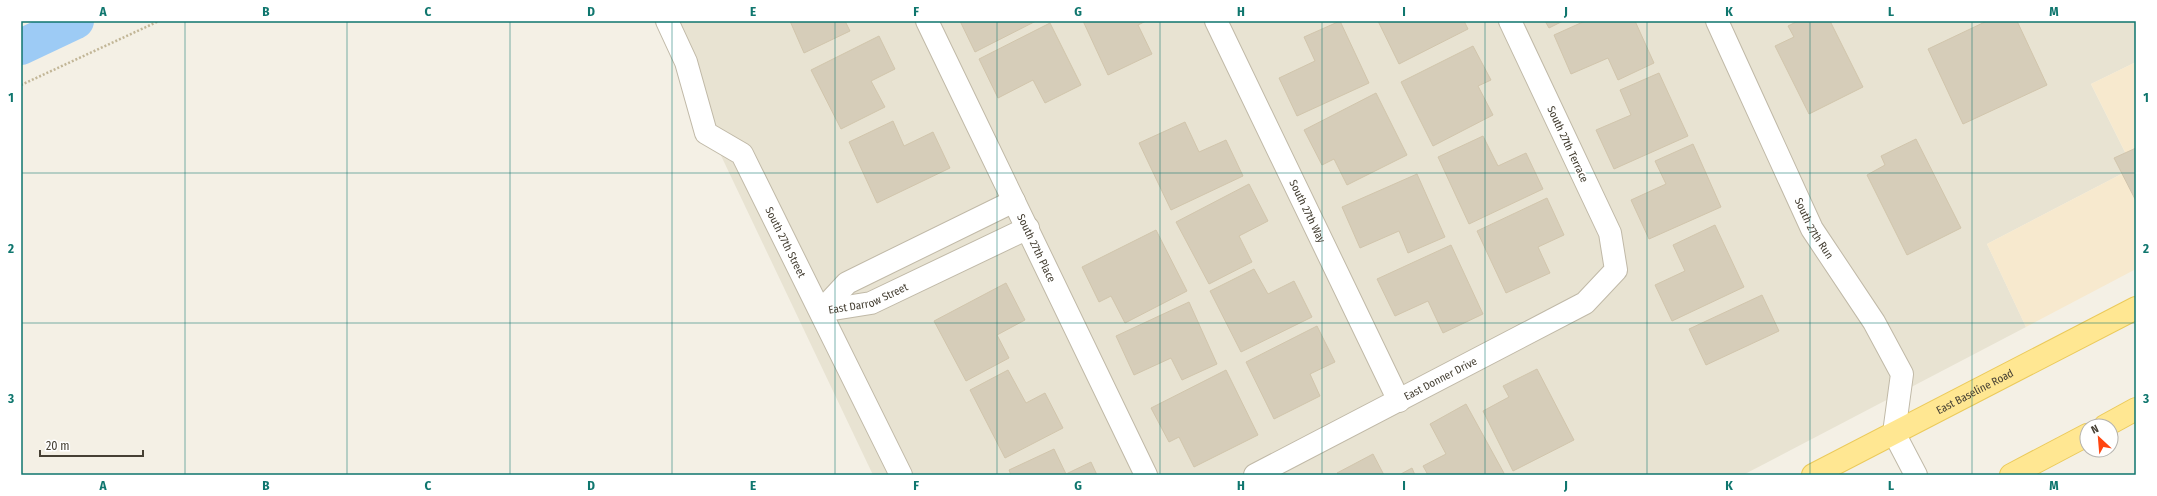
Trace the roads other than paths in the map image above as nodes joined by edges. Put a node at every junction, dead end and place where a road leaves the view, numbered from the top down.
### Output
1 (667, 21) edge
2 (927, 21) edge
3 (1216, 21) edge
4 (1510, 21) edge
5 (1717, 21) edge
6 (1014, 201) junction
7 (1028, 228) junction
8 (931, 242) junction
9 (944, 270) junction
10 (1616, 270) joint
11 (2136, 308) edge
12 (822, 311) junction
13 (1399, 401) junction
14 (2136, 410) edge
15 (2119, 418) edge
16 (1894, 433) junction
17 (2079, 439) edge
18 (901, 475) edge
19 (1146, 475) edge
20 (1255, 475) edge
21 (1813, 475) edge
22 (1916, 475) edge
23 (2011, 475) edge

1 - 12 street, South 27th Street
2 - 6 street, South 27th Place
3 - 13 street, South 27th Way
4 - 10 street, South 27th Terrace
5 - 16 street, South 27th Run
6 - 7 street, South 27th Place
6 - 8 street, East Darrow Street
7 - 9 street, East Darrow Street
7 - 19 street, South 27th Place
8 - 9 street
8 - 12 street, East Darrow Street
9 - 12 street, East Darrow Street
10 - 13 street, East Donner Drive
11 - 16 main road, East Baseline Road
12 - 18 street, South 27th Street
13 - 20 street, East Donner Drive
14 - 15 main road
16 - 21 main road, East Baseline Road
16 - 22 street
17 - 23 main road

